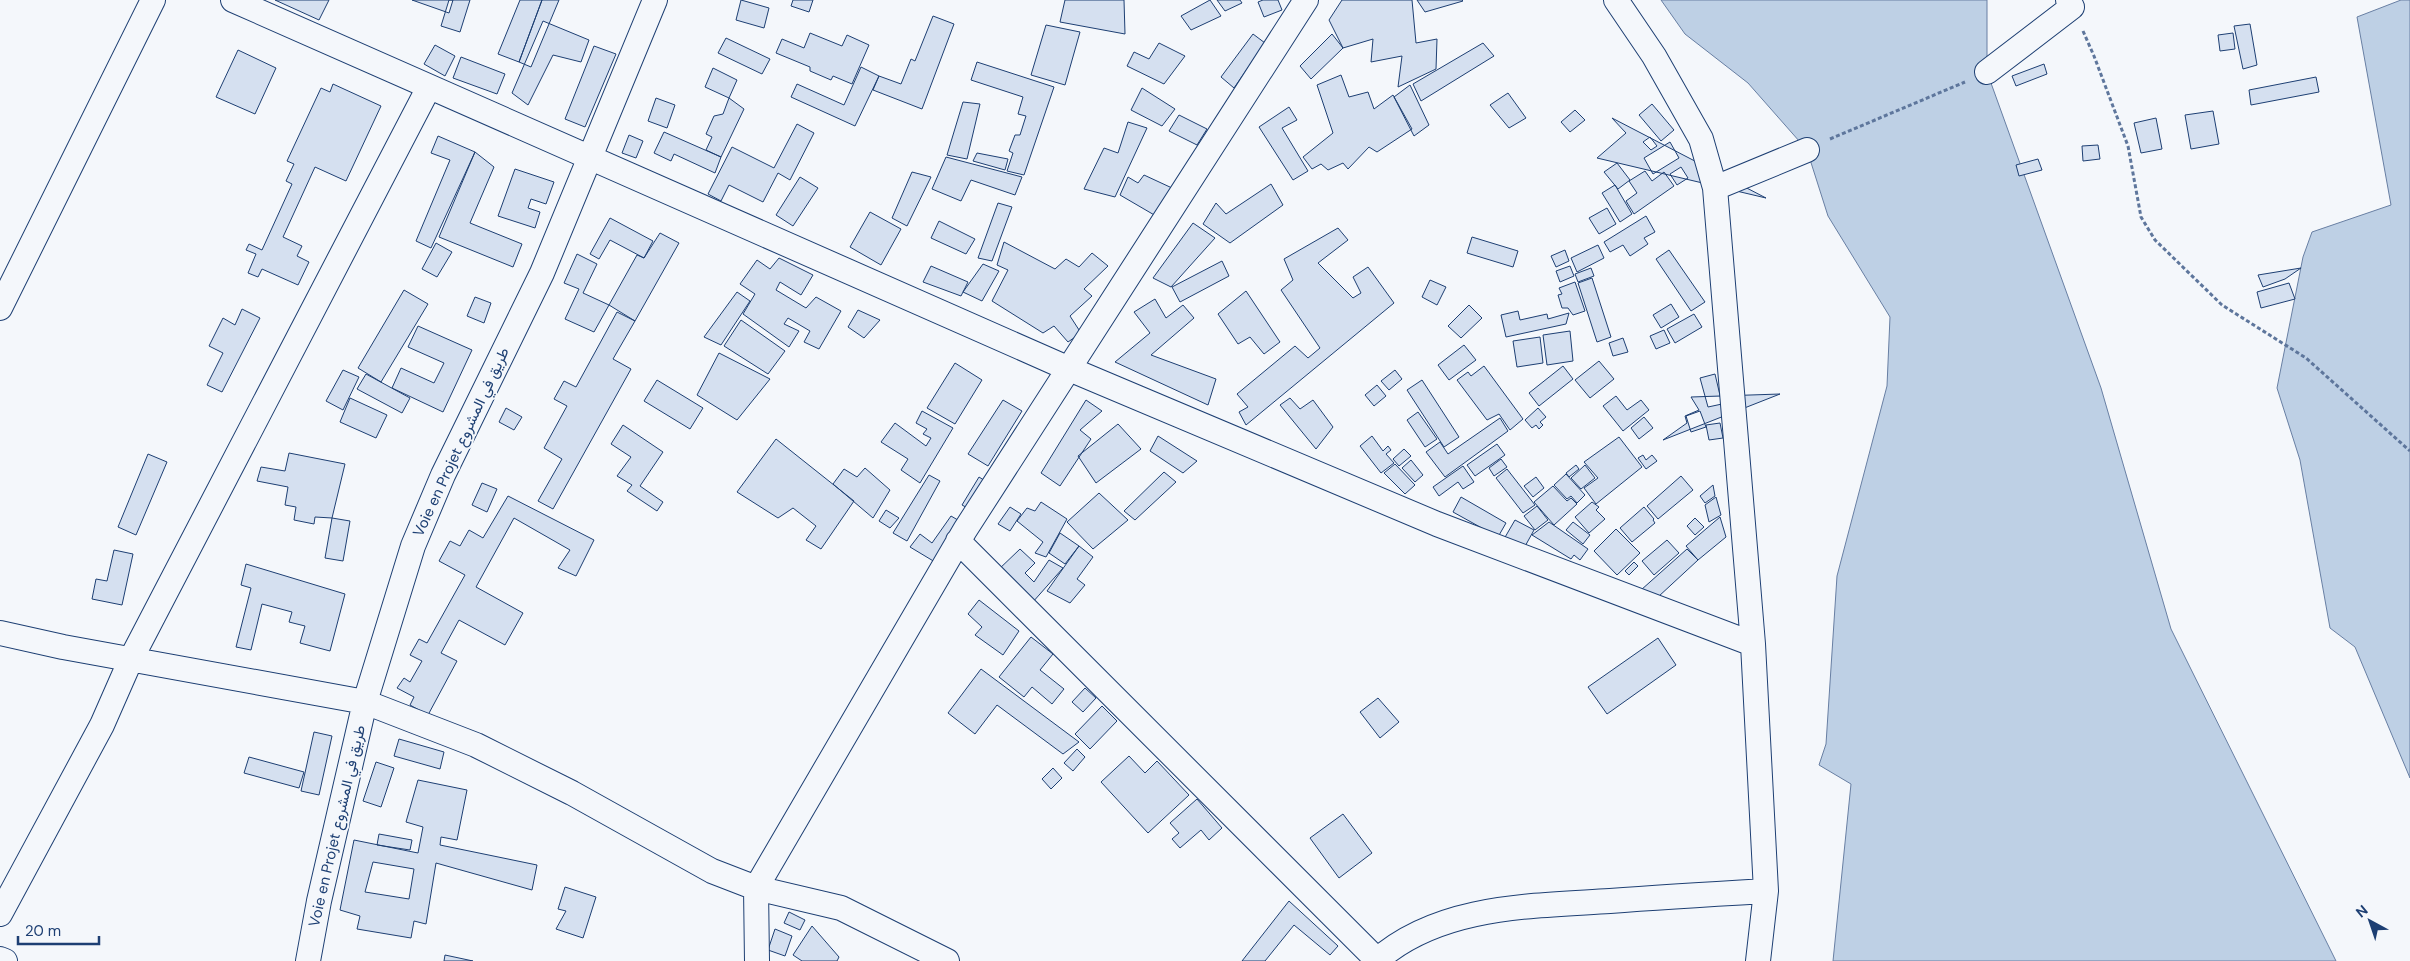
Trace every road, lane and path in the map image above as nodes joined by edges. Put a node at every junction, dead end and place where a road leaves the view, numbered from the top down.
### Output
1 (153, 0) edge
2 (233, 0) edge
3 (655, 0) edge
4 (1306, 0) edge
5 (1616, 0) edge
6 (2070, 3) edge
7 (1987, 72) joint
8 (429, 87) junction
9 (1807, 150) joint
10 (591, 159) junction
11 (1715, 188) junction
12 (0, 308) edge
13 (1067, 368) junction
14 (2410, 451) edge
15 (958, 541) junction
16 (0, 633) edge
17 (1753, 644) junction
18 (131, 659) junction
19 (365, 702) junction
20 (756, 888) junction
21 (1766, 890) junction
22 (0, 914) edge
23 (0, 959) edge
24 (1376, 960) edge
25 (5, 961) edge
26 (308, 961) edge
27 (757, 961) edge
28 (947, 961) edge
29 (1758, 961) edge

1 - 12 street
2 - 8 street
3 - 10 street, Voie en Projet طريق في المشروع
4 - 13 street
5 - 11 street
6 - 7 street
6 - 14 path
7 - 9 path
8 - 10 street
8 - 18 street
9 - 11 street
10 - 13 street
10 - 19 street, Voie en Projet طريق في المشروع
11 - 17 street
13 - 15 street
13 - 17 street
15 - 20 street
15 - 24 street
16 - 18 street
17 - 21 street
18 - 19 street
18 - 22 street
19 - 20 street
19 - 26 street, Voie en Projet طريق في المشروع
20 - 27 street
20 - 28 street
21 - 24 street
21 - 29 street
23 - 25 street

